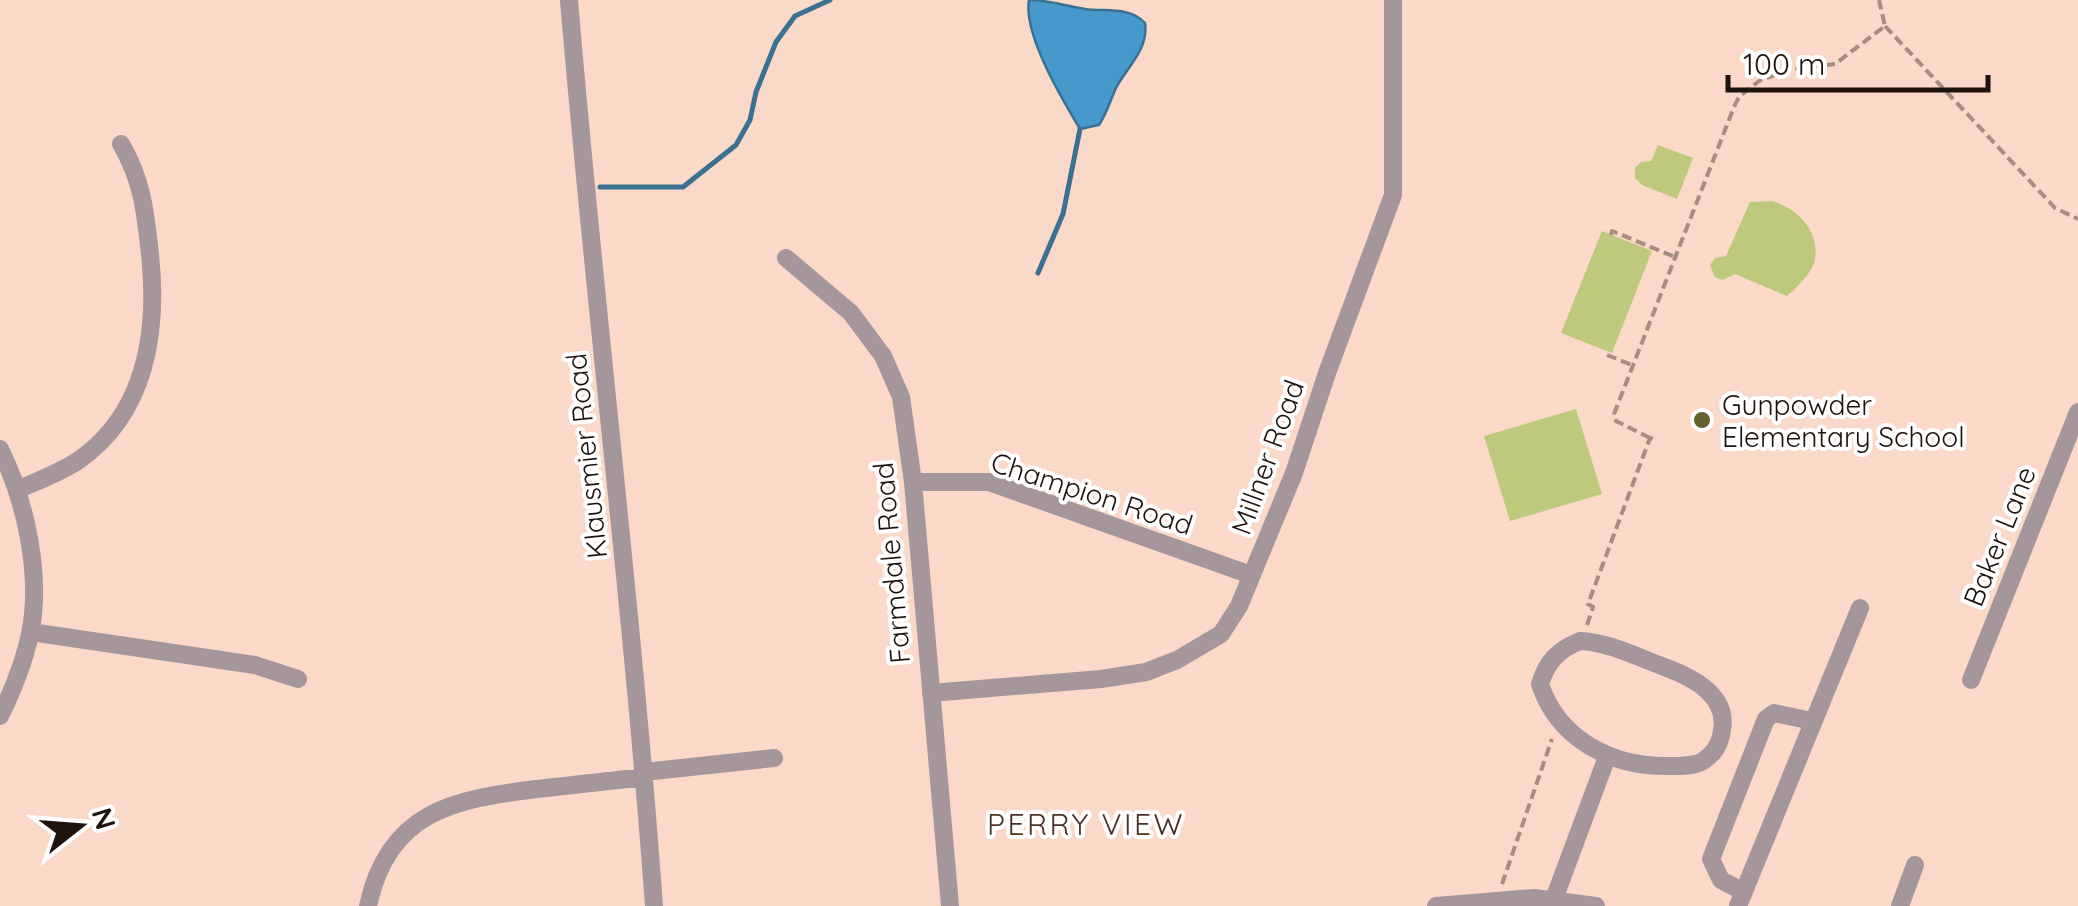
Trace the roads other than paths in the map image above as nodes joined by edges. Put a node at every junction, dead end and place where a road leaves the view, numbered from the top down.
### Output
1 (569, 0) edge
2 (1393, 0) edge
3 (121, 144) dead end
4 (786, 258) dead end
5 (2078, 412) edge
6 (0, 449) edge
7 (912, 482) junction
8 (16, 490) junction
9 (1252, 575) junction
10 (1860, 608) dead end
11 (31, 632) junction
12 (298, 678) dead end
13 (1972, 680) dead end
14 (931, 693) junction
15 (0, 716) edge
16 (1812, 721) junction
17 (1608, 757) junction
18 (774, 758) dead end
19 (644, 774) junction
20 (1915, 865) dead end
21 (1554, 899) junction
22 (1741, 899) edge
23 (368, 906) edge
24 (654, 906) edge
25 (950, 906) edge
26 (1436, 906) edge
27 (1596, 906) edge
28 (1900, 906) edge

1 - 19 street, Klausmier Road
2 - 9 street, Millner Road
3 - 8 street
4 - 7 street, Farmdale Road
5 - 13 street, Baker Lane
6 - 8 street
7 - 9 street, Champion Road
7 - 14 street, Farmdale Road
8 - 11 street
9 - 14 street, Millner Road
10 - 16 street
11 - 12 street
11 - 15 street
14 - 25 street, Farmdale Road
16 - 22 street
16 - 22 street
17 - 17 street
17 - 21 street
18 - 19 street
19 - 23 street
19 - 24 street, Klausmier Road
20 - 28 street
21 - 26 street
21 - 27 street

